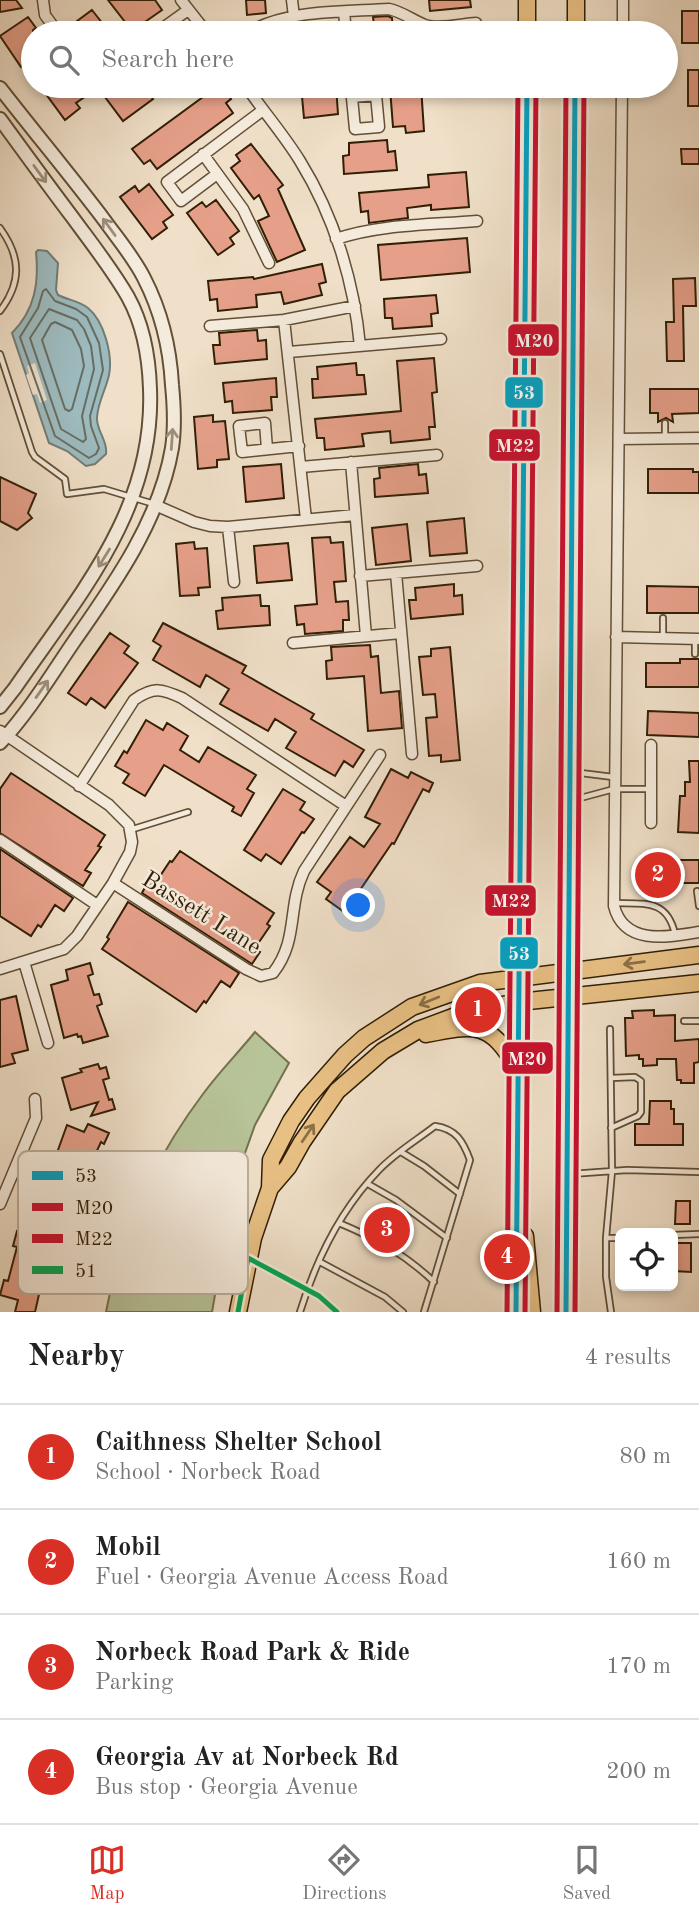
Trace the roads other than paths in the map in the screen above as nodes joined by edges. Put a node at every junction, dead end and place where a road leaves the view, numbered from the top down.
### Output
1 (43, 0) edge
2 (181, 0) edge
3 (292, 0) edge
4 (527, 0) edge
5 (576, 0) edge
6 (623, 0) edge
7 (188, 10) junction
8 (344, 12) junction
9 (294, 17) junction
10 (49, 21) edge
11 (173, 21) edge
12 (197, 21) edge
13 (274, 21) edge
14 (345, 21) edge
15 (418, 21) edge
16 (527, 21) edge
17 (576, 21) edge
18 (623, 21) edge
19 (0, 88) edge
20 (254, 98) edge
21 (527, 98) edge
22 (575, 98) edge
23 (622, 98) edge
24 (263, 110) junction
25 (0, 119) edge
26 (202, 154) junction
27 (217, 174) junction
28 (477, 221) dead end
29 (0, 228) edge
30 (336, 239) junction
31 (269, 262) dead end
32 (355, 306) junction
33 (0, 312) edge
34 (284, 320) junction
35 (211, 326) dead end
36 (441, 340) dead end
37 (360, 346) junction
38 (289, 352) junction
39 (0, 354) edge
40 (666, 423) dead end
41 (665, 438) junction
42 (699, 438) edge
43 (619, 439) junction
44 (299, 446) junction
45 (267, 449) dead end
46 (437, 454) dead end
47 (351, 463) junction
48 (300, 467) junction
49 (134, 497) junction
50 (155, 505) junction
51 (355, 515) junction
52 (306, 519) junction
53 (228, 527) junction
54 (477, 566) dead end
55 (396, 573) junction
56 (360, 576) junction
57 (234, 582) dead end
58 (663, 618) dead end
59 (401, 633) junction
60 (366, 636) junction
61 (616, 637) junction
62 (663, 638) junction
63 (697, 639) edge
64 (293, 643) dead end
65 (695, 654) dead end
66 (0, 707) edge
67 (2, 736) edge
68 (651, 745) dead end
69 (412, 754) dead end
70 (380, 755) dead end
71 (569, 771) junction
72 (614, 777) junction
73 (79, 786) junction
74 (614, 789) junction
75 (652, 789) junction
76 (569, 802) junction
77 (346, 806) junction
78 (188, 813) dead end
79 (651, 823) dead end
80 (130, 830) junction
81 (0, 840) edge
82 (113, 883) junction
83 (698, 891) edge
84 (614, 903) junction
85 (97, 905) junction
86 (699, 906) edge
87 (699, 932) edge
88 (675, 935) junction
89 (699, 956) edge
90 (24, 962) junction
91 (0, 969) edge
92 (568, 970) junction
93 (518, 977) junction
94 (699, 983) edge
95 (568, 995) junction
96 (519, 1002) junction
97 (684, 1021) dead end
98 (699, 1021) edge
99 (610, 1029) dead end
100 (403, 1039) junction
101 (48, 1043) dead end
102 (518, 1070) junction
103 (611, 1078) junction
104 (35, 1099) dead end
105 (611, 1128) junction
106 (22, 1151) edge
107 (401, 1152) junction
108 (18, 1161) edge
109 (612, 1171) junction
110 (699, 1172) edge
111 (566, 1175) junction
112 (368, 1184) junction
113 (517, 1185) junction
114 (270, 1188) junction
115 (460, 1194) junction
116 (0, 1204) edge
117 (338, 1223) junction
118 (699, 1234) edge
119 (678, 1235) edge
120 (447, 1238) junction
121 (606, 1238) junction
122 (615, 1238) edge
123 (248, 1258) joint
124 (320, 1262) junction
125 (434, 1282) junction
126 (307, 1289) junction
127 (241, 1294) edge
128 (238, 1312) edge
129 (300, 1312) edge
130 (337, 1312) edge
131 (404, 1312) edge
132 (425, 1312) edge
133 (516, 1312) edge
134 (532, 1312) edge
135 (566, 1312) edge
136 (611, 1312) edge

1 - 10 street
2 - 7 street
3 - 9 street
4 - 16 main road
5 - 17 main road
6 - 18 street
7 - 11 street
7 - 12 street
8 - 9 street
8 - 14 street
8 - 15 street
9 - 13 street
50 -> 19 street
20 - 24 street
21 - 93 main road
22 - 71 main road
23 - 43 street
24 - 26 street
24 - 30 street
25 -> 49 street
26 - 27 street
26 - 27 street
27 - 31 street
28 - 30 street
29 - 33 lane
30 - 32 street
32 - 34 street
32 - 37 street
34 - 35 street
34 - 38 street
36 - 37 street
37 - 38 street
38 - 44 street
39 - 49 lane
40 - 41 lane
41 - 42 street
41 - 43 street
43 - 61 street
44 - 45 street
44 - 48 street
46 - 47 street
47 - 48 street
47 - 51 street
48 - 52 street
49 - 50 lane
49 -> 66 street
50 - 53 street
67 -> 50 street
51 - 52 street
51 - 56 street
52 - 53 street
53 - 57 street
54 - 55 street
55 - 56 street
55 - 59 street
56 - 60 street
58 - 62 lane
59 - 60 street
59 - 69 street
60 - 64 street
61 - 62 street
61 - 72 street
62 - 63 street
63 - 65 lane
67 - 73 street
68 - 75 street
70 - 77 street, Bassett Lane
71 - 72 lane
71 - 76 main road
72 - 74 street
73 - 77 street
73 - 80 street
74 - 75 lane
74 - 76 lane
74 - 84 street
75 - 79 street
76 - 92 main road
77 - 82 street, Bassett Lane
78 - 80 lane
80 - 82 street
81 - 85 street
82 - 85 street
83 - 86 lane
84 - 88 lane
84 - 88 street
85 - 90 street
87 - 88 street
89 -> 92 main road
90 - 91 street
90 - 101 street
92 - 93 main road
92 - 95 main road
93 - 96 main road
93 -> 114 main road
94 - 95 main road
95 - 96 main road
95 - 111 main road
96 - 100 main road
96 - 102 main road
97 - 98 lane
99 - 103 lane
100 - 102 main road
114 -> 100 main road
102 - 113 main road
103 - 105 lane
103 - 105 lane
104 - 106 street
105 - 109 lane
107 - 112 lane
107 - 115 lane
107 - 115 lane
108 - 116 street
109 - 110 lane
109 - 111 lane
109 - 121 lane
111 - 135 main road
112 - 117 lane
112 - 120 lane
113 - 133 main road
113 - 134 main road
114 - 123 main road
115 - 120 lane
117 - 124 lane
117 - 125 lane
118 - 119 lane
120 - 125 lane
121 - 122 lane
121 - 136 lane
123 - 126 lane
124 - 126 lane
124 - 131 lane
125 - 132 lane
126 - 129 lane
126 - 130 lane
127 - 128 main road

